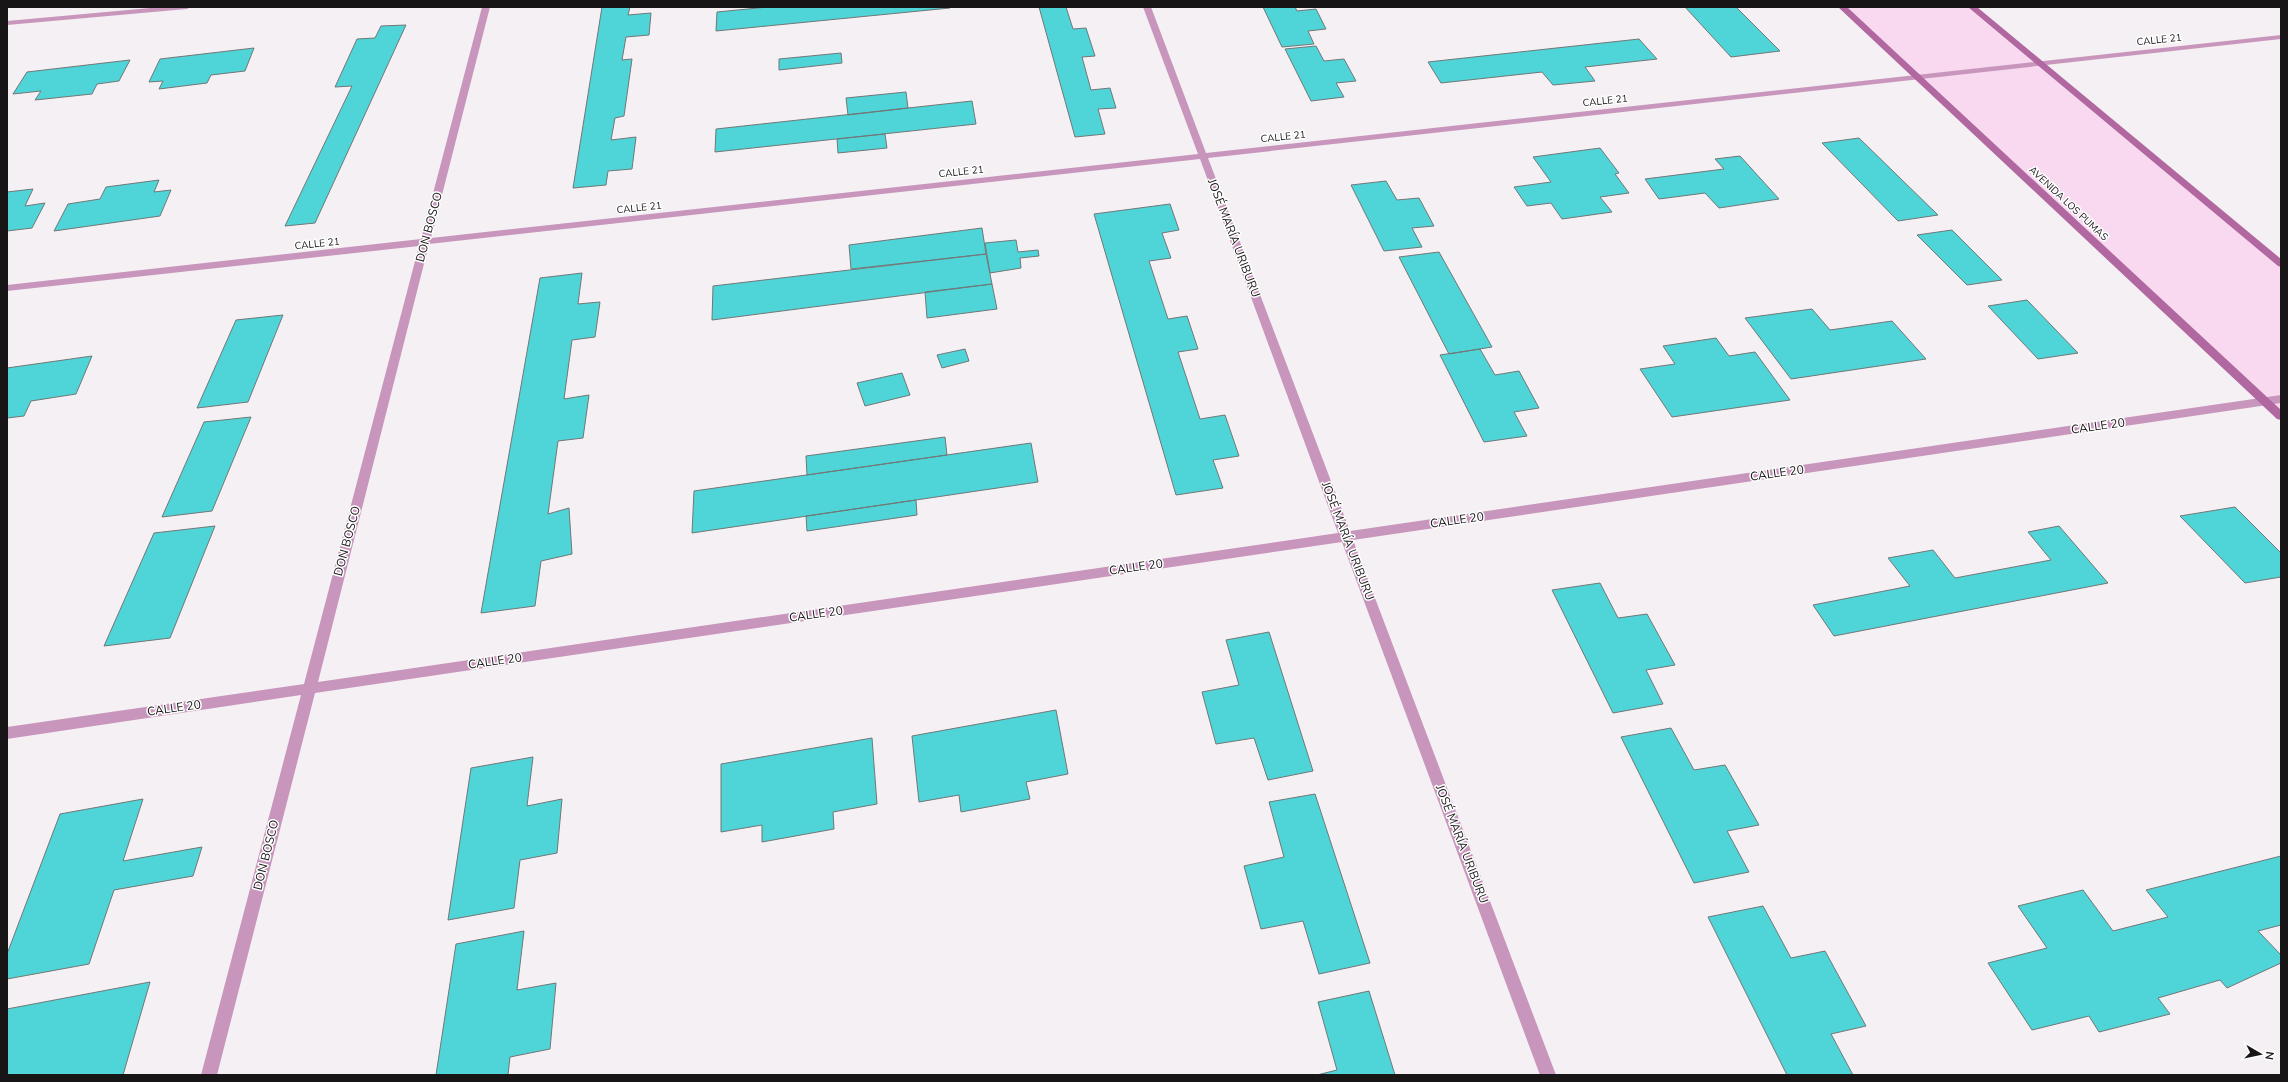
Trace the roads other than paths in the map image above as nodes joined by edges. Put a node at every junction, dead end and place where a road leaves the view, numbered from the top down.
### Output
1 (188, 7) edge
2 (486, 7) edge
3 (1148, 7) edge
4 (1842, 7) edge
5 (1972, 7) edge
6 (7, 23) edge
7 (2281, 36) edge
8 (2039, 63) junction
9 (1917, 77) junction
10 (1203, 156) junction
11 (426, 242) junction
12 (2281, 264) edge
13 (7, 288) edge
14 (2281, 399) edge
15 (2265, 402) junction
16 (2281, 416) edge
17 (1346, 536) junction
18 (309, 688) junction
19 (7, 733) edge
20 (209, 1075) edge
21 (1548, 1075) edge

1 - 6 street
2 - 11 street, DON BOSCO
3 - 10 street, JOSÉ MARÍA URIBURU
4 - 9 main road, AVENIDA LOS PUMAS
5 - 8 main road
7 - 8 street, CALLE 21
8 - 9 street, CALLE 21
8 - 12 main road
9 - 10 street, CALLE 21
9 - 15 main road, AVENIDA LOS PUMAS
10 - 11 street, CALLE 21
10 - 17 street, JOSÉ MARÍA URIBURU
11 - 13 street, CALLE 21
11 - 18 street, DON BOSCO
14 - 15 street, CALLE 20
15 - 16 main road, AVENIDA LOS PUMAS
15 - 17 street, CALLE 20
17 - 18 street, CALLE 20
17 - 21 street, JOSÉ MARÍA URIBURU
18 - 19 street, CALLE 20
18 - 20 street, DON BOSCO

